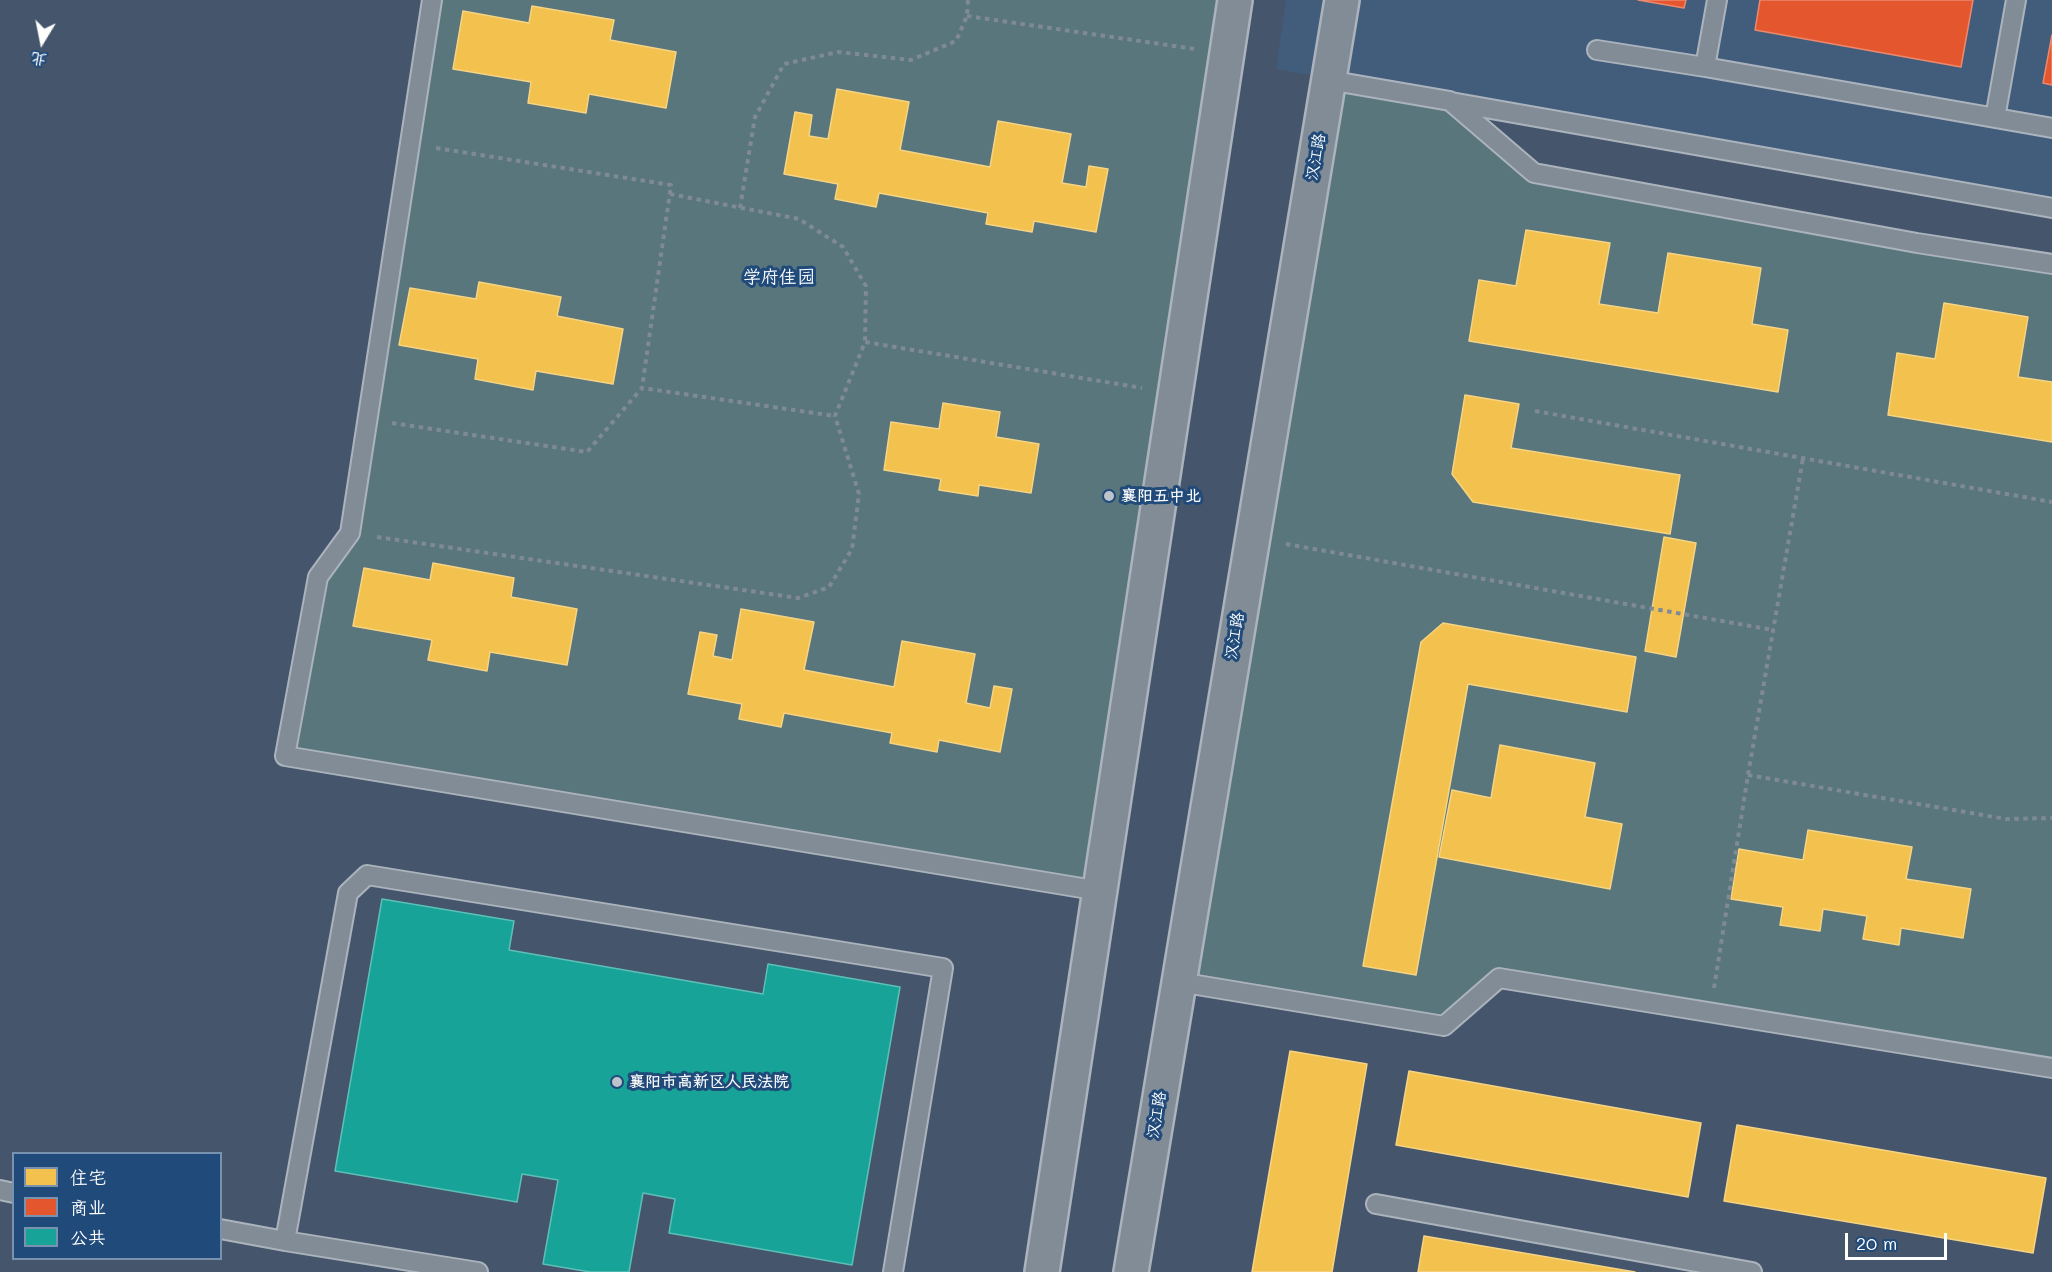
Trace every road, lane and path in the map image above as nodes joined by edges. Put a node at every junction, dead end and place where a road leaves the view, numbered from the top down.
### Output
1 (432, 0) edge
2 (968, 0) edge
3 (1235, 0) edge
4 (1341, 0) edge
5 (1717, 0) edge
6 (2016, 0) edge
7 (967, 16) junction
8 (1597, 50) dead end
9 (1227, 54) junction
10 (1705, 66) junction
11 (1328, 80) junction
12 (1450, 101) junction
13 (1995, 118) junction
14 (2052, 128) edge
15 (410, 144) junction
16 (670, 194) junction
17 (740, 208) junction
18 (2052, 208) edge
19 (2052, 264) edge
20 (865, 342) junction
21 (642, 388) junction
22 (1175, 394) junction
23 (1535, 411) dead end
24 (835, 416) junction
25 (367, 420) junction
26 (1803, 458) junction
27 (2052, 502) edge
28 (350, 533) junction
29 (1251, 538) junction
30 (1773, 630) junction
31 (1748, 775) junction
32 (2052, 818) edge
33 (1100, 891) junction
34 (1179, 982) junction
35 (1710, 1012) junction
36 (2052, 1068) edge
37 (1376, 1204) dead end
38 (222, 1229) edge
39 (285, 1241) junction
40 (477, 1272) edge
41 (893, 1272) edge
42 (1042, 1272) edge
43 (1131, 1272) edge
44 (1752, 1272) edge

1 - 15 lane
2 - 7 path
3 - 9 main road
4 - 11 main road, 汉江路
5 - 10 lane
6 - 13 lane
7 - 9 path
7 - 17 path
8 - 10 lane
9 - 22 main road
10 - 13 lane
11 - 12 lane
11 - 29 main road, 汉江路
12 - 18 lane
12 - 19 lane
13 - 14 lane
15 - 16 path
15 - 25 lane
16 - 17 path
16 - 21 path
17 - 20 path
20 - 22 path
20 - 24 path
21 - 24 path
21 - 25 path
22 - 33 main road
23 - 26 path
24 - 28 path
25 - 28 lane
26 - 27 path
26 - 30 path
28 - 33 lane
29 - 30 path
29 - 34 main road, 汉江路
30 - 31 path
31 - 32 path
31 - 35 path
33 - 42 main road
34 - 35 lane
34 - 43 main road, 汉江路
35 - 36 lane
37 - 44 lane
38 - 39 lane
39 - 40 lane
39 - 41 lane

